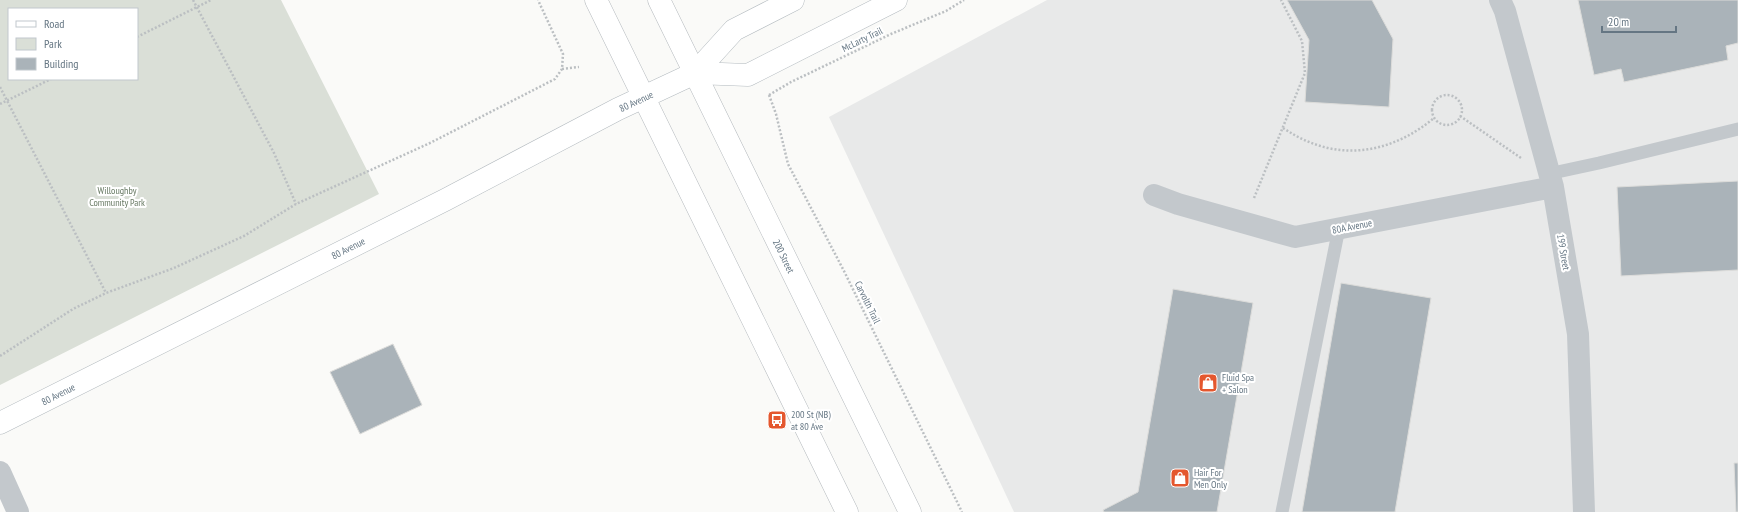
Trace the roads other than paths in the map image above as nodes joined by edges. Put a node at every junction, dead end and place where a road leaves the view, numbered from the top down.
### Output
1 (596, 0) edge
2 (659, 0) edge
3 (793, 0) edge
4 (896, 0) edge
5 (1500, 0) edge
6 (695, 73) junction
7 (644, 97) junction
8 (1738, 129) edge
9 (1550, 180) junction
10 (1154, 195) dead end
11 (1339, 228) junction
12 (0, 423) edge
13 (0, 472) edge
14 (18, 512) edge
15 (847, 512) edge
16 (910, 512) edge
17 (1282, 512) edge
18 (1584, 512) edge

1 - 7 main road
2 - 6 main road, 200 Street
3 - 6 main road, 80 Avenue
4 - 6 main road, 80 Avenue
5 - 9 street, 199 Street
6 - 7 main road, 80 Avenue
6 - 16 main road, 200 Street
7 - 12 main road, 80 Avenue
7 - 15 main road
8 - 9 lane
9 - 11 street, 80A Avenue
9 - 18 street, 199 Street
10 - 11 street, 80A Avenue
11 - 17 lane
13 - 14 street

